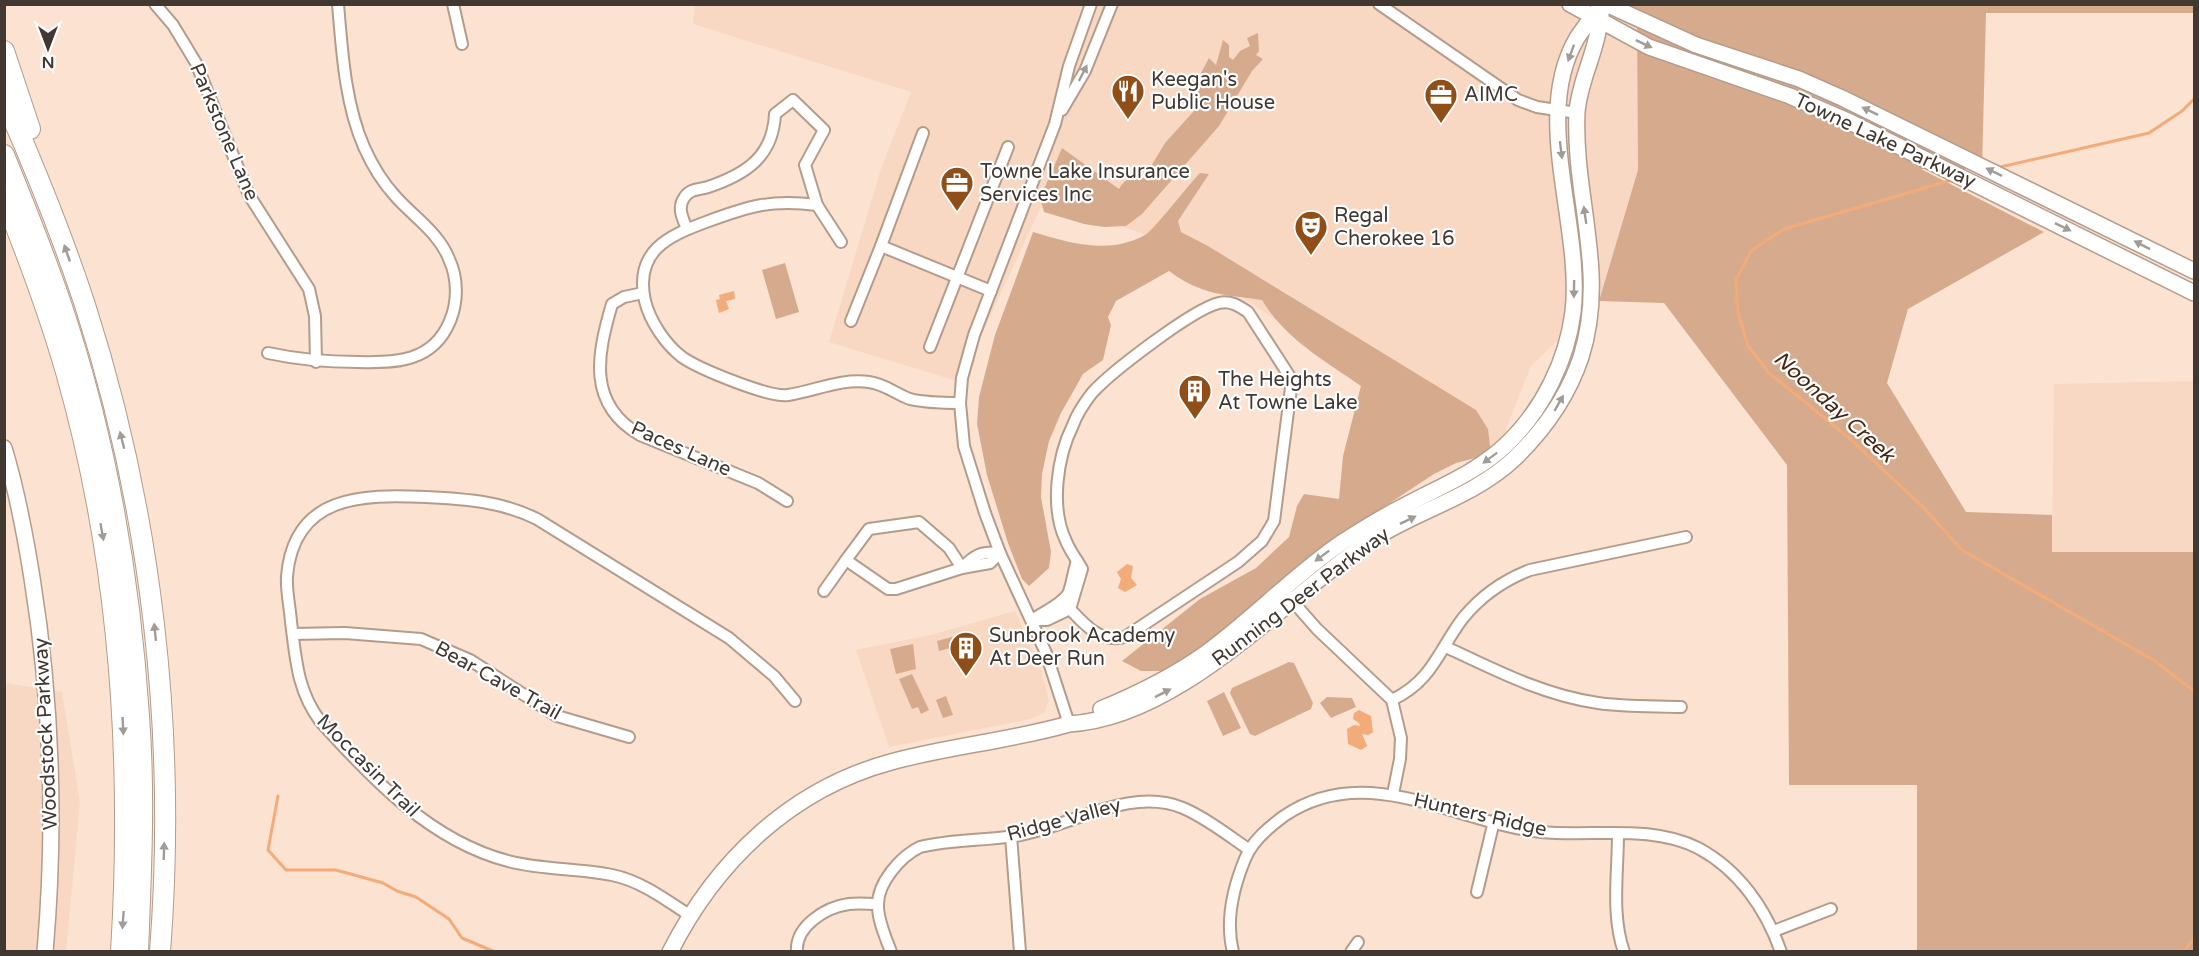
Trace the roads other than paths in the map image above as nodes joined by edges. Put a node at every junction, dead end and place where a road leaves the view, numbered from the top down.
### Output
1 (155, 4) edge
2 (338, 4) edge
3 (453, 4) edge
4 (1091, 4) edge
5 (1112, 4) edge
6 (1379, 4) edge
7 (1570, 4) edge
8 (1604, 4) edge
9 (1596, 20) junction
10 (462, 45) dead end
11 (4, 51) edge
12 (4, 98) edge
13 (1558, 110) junction
14 (1577, 113) junction
15 (1055, 124) junction
16 (923, 133) dead end
17 (1008, 147) dead end
18 (4, 155) edge
19 (4, 197) edge
20 (817, 205) junction
21 (57, 224) junction
22 (4, 226) edge
23 (687, 229) junction
24 (841, 242) dead end
25 (881, 246) junction
26 (2194, 272) edge
27 (958, 278) junction
28 (991, 291) junction
29 (643, 293) junction
30 (2194, 293) edge
31 (851, 321) dead end
32 (930, 347) dead end
33 (268, 353) dead end
34 (316, 362) junction
35 (66, 372) junction
36 (960, 403) junction
37 (5, 453) edge
38 (787, 501) dead end
39 (1686, 537) dead end
40 (1000, 553) junction
41 (846, 560) junction
42 (962, 568) junction
43 (824, 591) dead end
44 (1287, 595) junction
45 (1066, 605) junction
46 (1032, 620) junction
47 (293, 634) junction
48 (1446, 647) junction
49 (1392, 700) junction
50 (795, 701) dead end
51 (1682, 707) dead end
52 (1069, 724) junction
53 (629, 737) dead end
54 (1393, 794) junction
55 (1494, 821) junction
56 (1618, 834) junction
57 (1011, 836) junction
58 (1248, 849) junction
59 (1476, 892) dead end
60 (877, 904) junction
61 (1831, 909) dead end
62 (689, 915) junction
63 (1774, 931) junction
64 (1358, 942) dead end
65 (45, 951) edge
66 (121, 951) edge
67 (138, 951) edge
68 (160, 951) edge
69 (670, 951) edge
70 (797, 951) edge
71 (891, 951) edge
72 (1020, 951) edge
73 (1233, 951) edge
74 (1351, 951) edge
75 (1624, 951) edge
76 (1781, 951) edge

1 - 34 street, Parkstone Lane
2 - 34 street
3 - 10 street
4 - 15 street
15 -> 5 street
6 - 13 street
7 - 9 street, Towne Lake Parkway
8 - 9 street, Running Deer Parkway
26 -> 8 street, Towne Lake Parkway
9 -> 13 street, Running Deer Parkway
9 - 14 street, Running Deer Parkway
9 -> 30 street, Towne Lake Parkway
11 - 21 highway
12 - 21 highway
13 - 14 street
13 -> 44 street, Running Deer Parkway
44 -> 14 street, Running Deer Parkway
15 - 28 street
16 - 25 street
17 - 27 street
18 - 67 highway
19 - 35 highway
20 - 23 street
20 - 23 street
20 - 24 street
68 -> 21 highway
22 - 35 highway
23 - 29 street
25 - 27 street
25 - 31 street
27 - 28 street
27 - 32 street
28 - 36 street
29 - 36 street
29 - 38 street, Paces Lane
33 - 34 street
35 -> 66 highway
36 - 40 street
37 - 65 street, Woodstock Parkway
39 - 48 street
40 - 42 street
40 - 46 street
41 - 42 street
41 - 42 street
41 - 43 street
44 - 49 street
44 - 52 street, Running Deer Parkway
45 - 45 street
45 - 46 street
46 - 52 street
47 - 50 street, Moccasin Trail
47 - 53 street, Bear Cave Trail
47 - 62 street, Moccasin Trail
48 - 49 street
48 - 51 street
49 - 54 street
52 - 62 street, Running Deer Parkway
54 - 55 street, Hunters Ridge
54 - 58 street, Hunters Ridge
55 - 56 street, Hunters Ridge
55 - 59 street
56 - 63 street, Hunters Ridge
56 - 75 street
57 - 58 street, Ridge Valley
57 - 60 street, Ridge Valley
57 - 72 street
58 - 73 street, Hunters Ridge
60 - 70 street
60 - 71 street
61 - 63 street
62 - 69 street, Running Deer Parkway
63 - 76 street, Hunters Ridge
64 - 74 street

